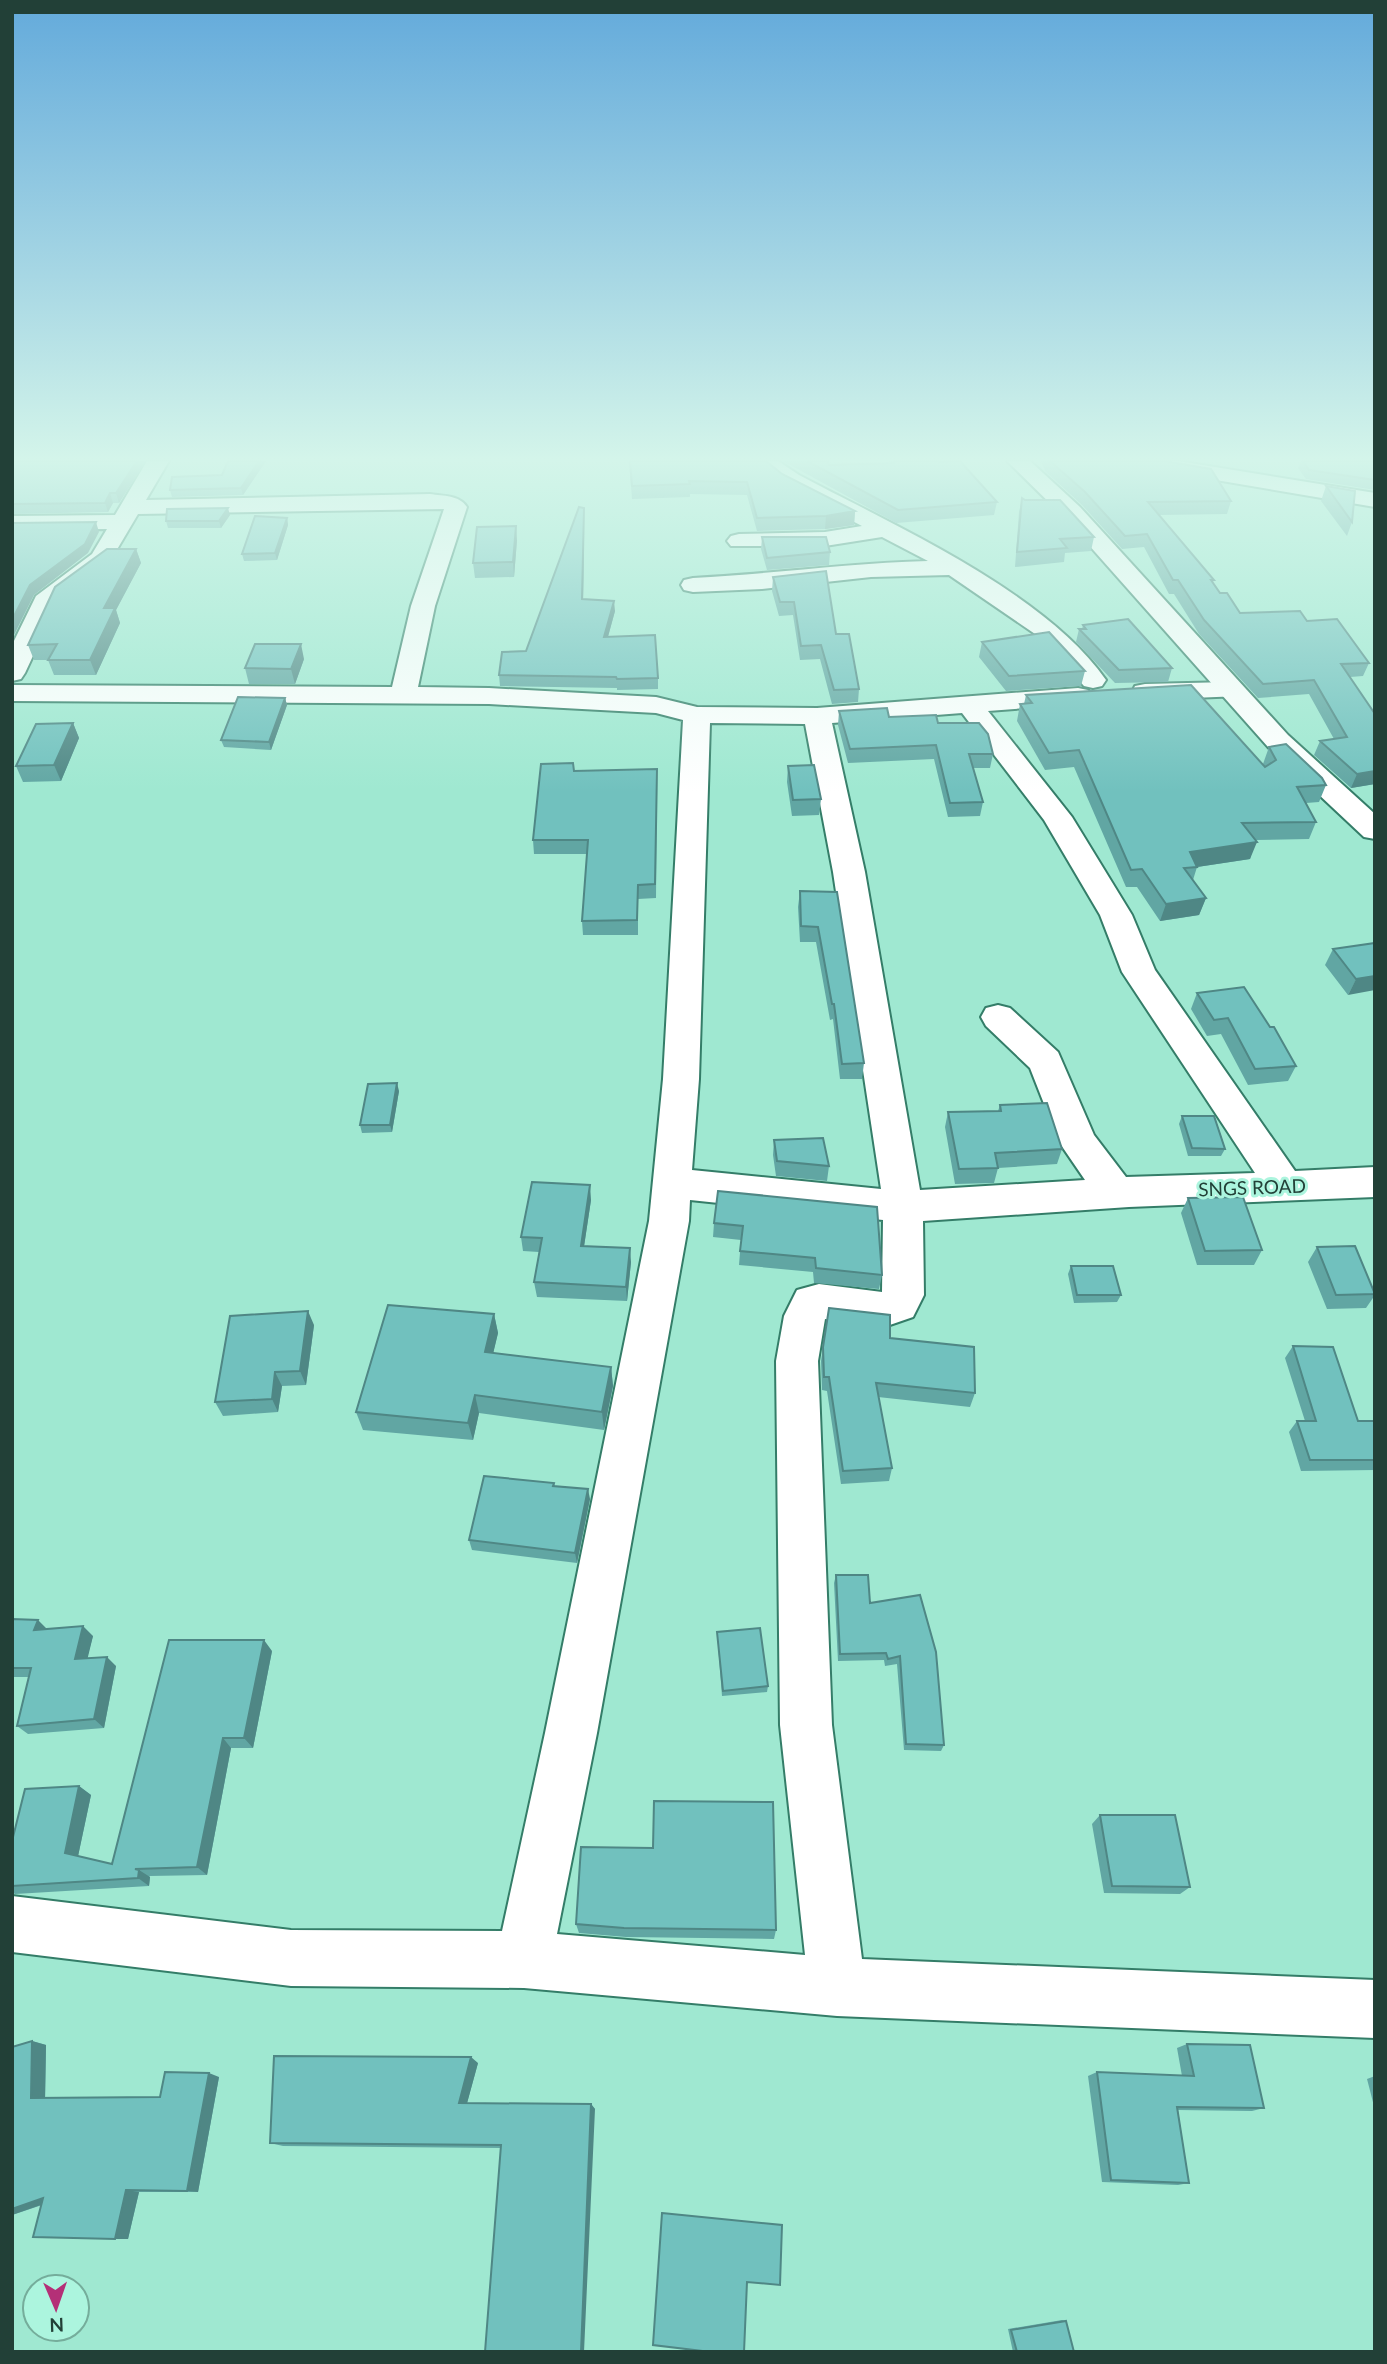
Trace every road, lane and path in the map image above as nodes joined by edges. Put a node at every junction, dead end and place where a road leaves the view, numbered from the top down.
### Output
1 (84, 571) edge
2 (435, 571) edge
3 (859, 571) edge
4 (959, 571) edge
5 (1125, 571) edge
6 (693, 584) dead end
7 (21, 636) edge
8 (12, 673) edge
9 (1230, 690) junction
10 (12, 693) edge
11 (1107, 694) junction
12 (403, 695) junction
13 (971, 706) junction
14 (697, 715) junction
15 (817, 716) junction
16 (1375, 830) edge
17 (998, 1017) dead end
18 (1375, 1182) edge
19 (673, 1183) junction
20 (1284, 1186) junction
21 (1123, 1192) junction
22 (902, 1207) junction
23 (12, 1924) edge
24 (524, 1960) junction
25 (837, 1987) junction
26 (1375, 2009) edge

1 - 7 street
2 - 12 street
3 - 6 street
4 - 11 street
5 - 9 street
7 - 8 street
9 - 11 street
9 - 16 street
10 - 12 street
11 - 13 street
12 - 14 street
13 - 15 street
13 - 20 street
14 - 15 street
14 - 19 street
15 - 22 street
17 - 21 street
18 - 20 street, SNGS ROAD
19 - 22 street, SNGS ROAD
19 - 24 street
20 - 21 street, SNGS ROAD
21 - 22 street, SNGS ROAD
22 - 25 street
23 - 24 street
24 - 25 street
25 - 26 street

